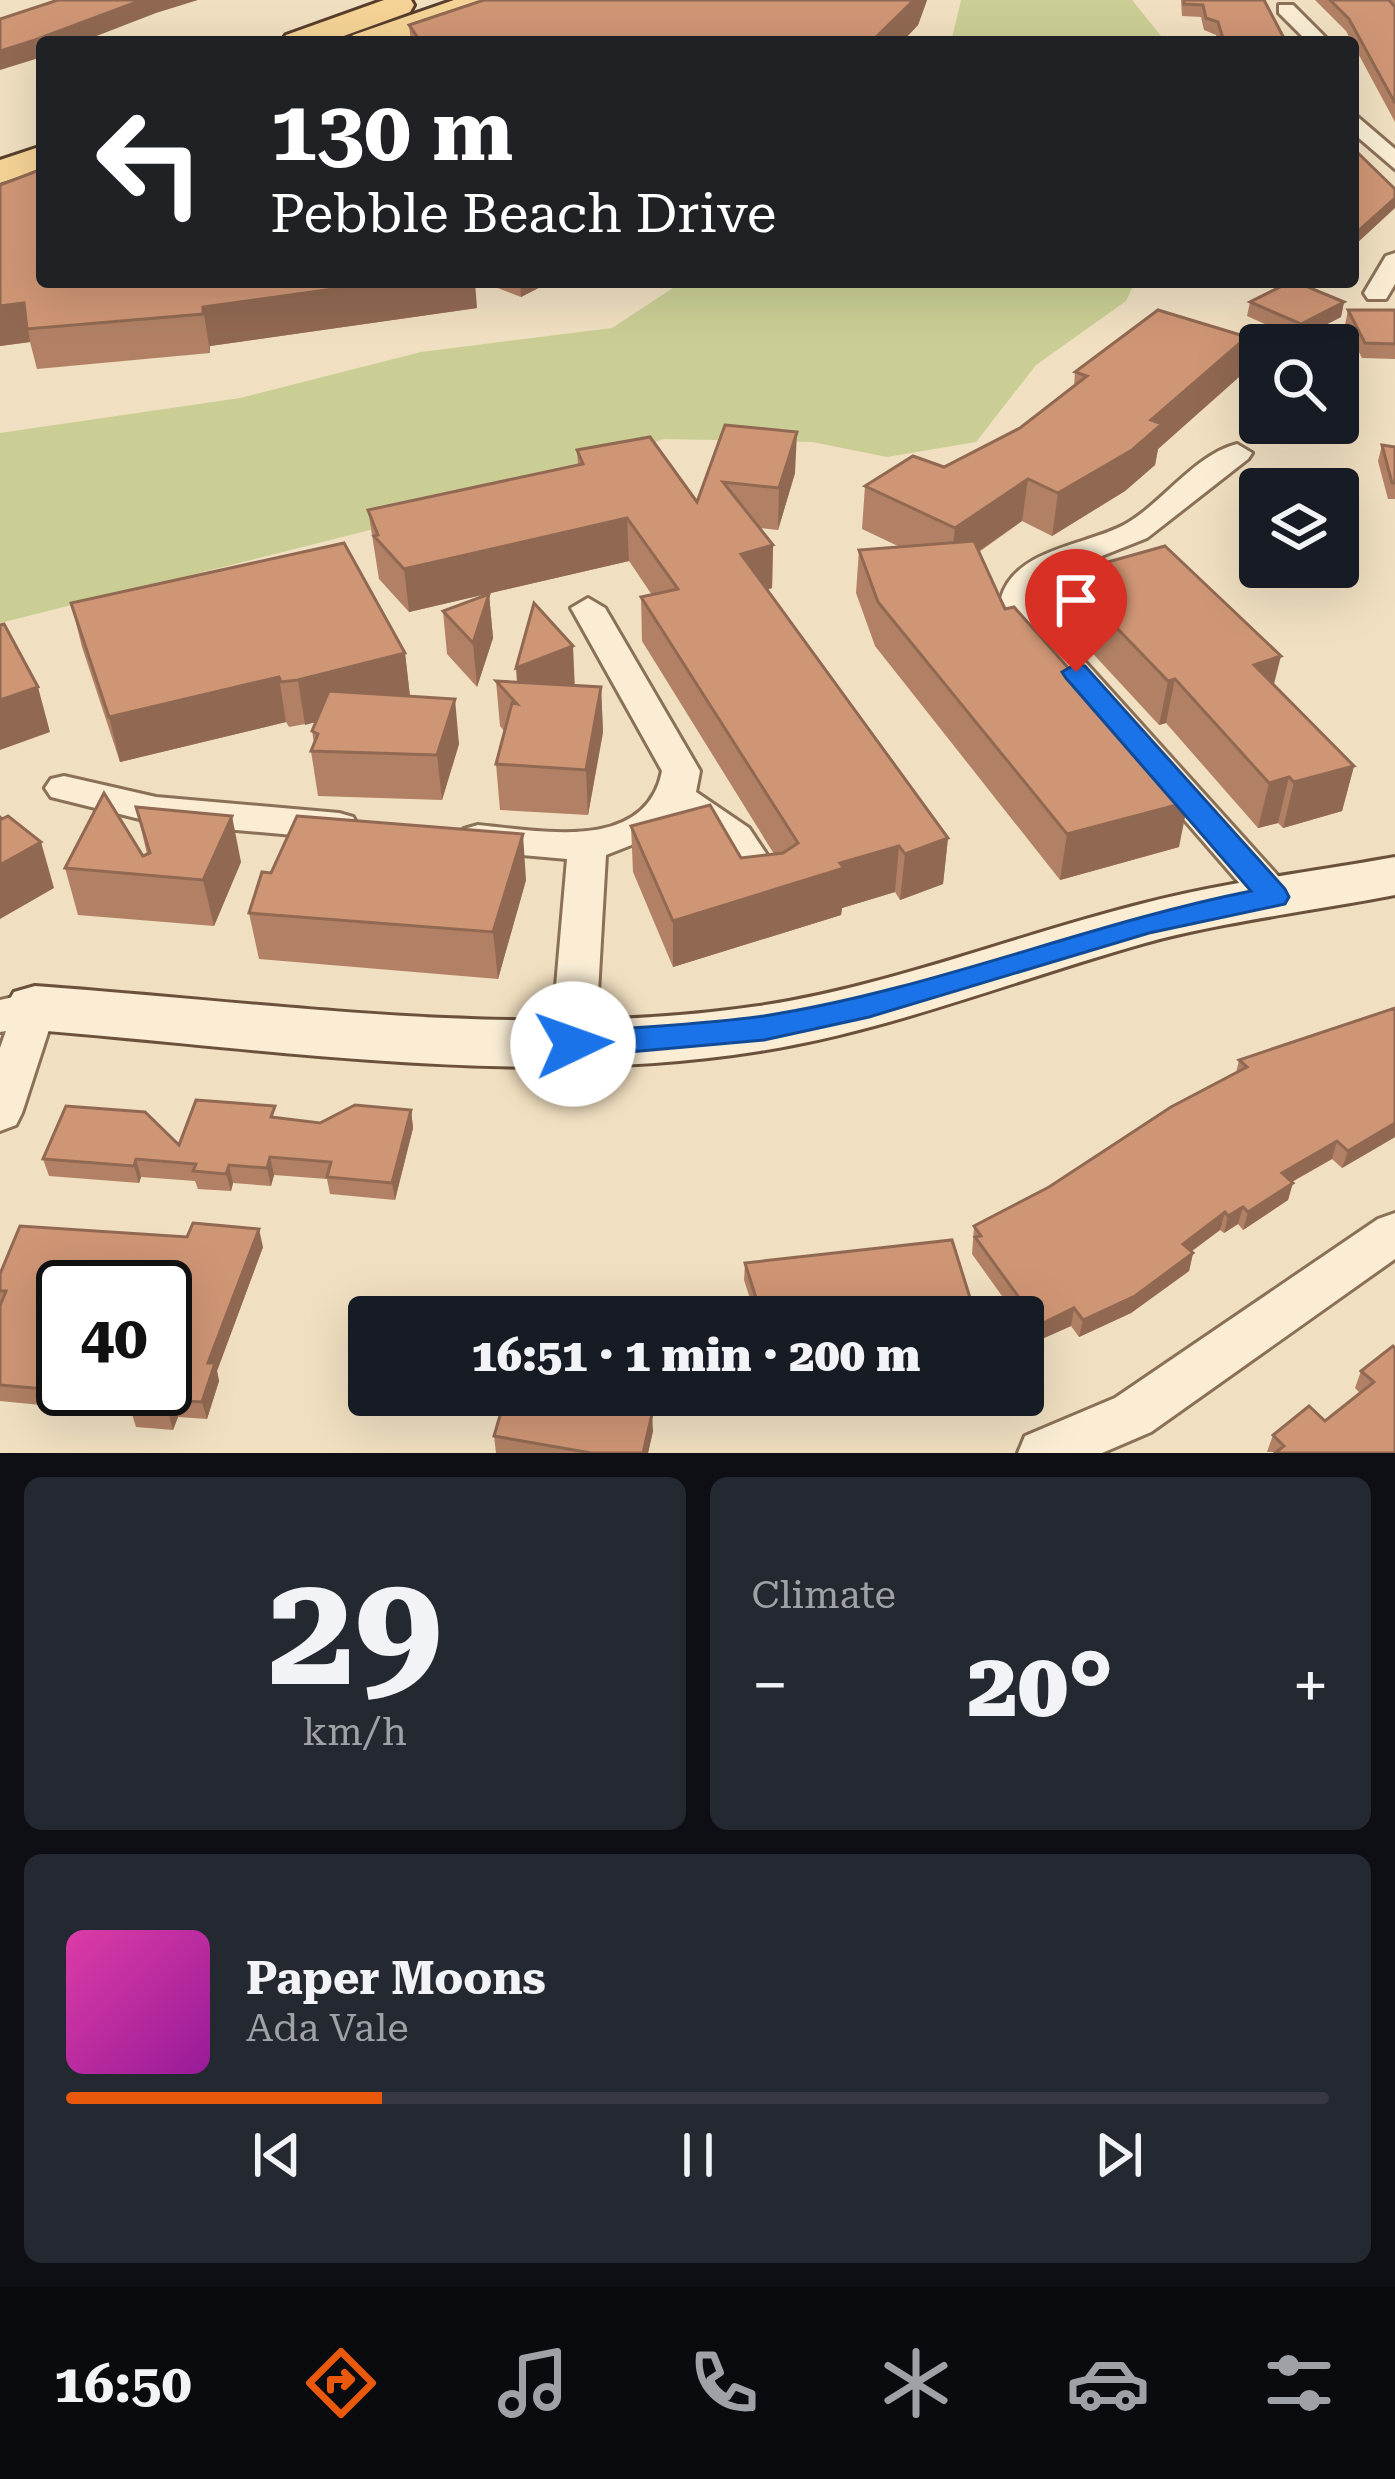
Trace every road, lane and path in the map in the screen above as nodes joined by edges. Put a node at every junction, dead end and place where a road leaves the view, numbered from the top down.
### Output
1 (415, 0) edge
2 (484, 0) edge
3 (1286, 9) dead end
4 (314, 36) edge
5 (381, 36) edge
6 (1314, 36) edge
7 (1359, 126) edge
8 (36, 134) edge
9 (0, 147) edge
10 (36, 159) edge
11 (1395, 162) edge
12 (0, 172) edge
13 (1395, 261) edge
14 (1377, 293) dead end
15 (1237, 453) dead end
16 (588, 608) dead end
17 (64, 788) dead end
18 (676, 797) junction
19 (379, 830) edge
20 (440, 835) edge
21 (587, 848) junction
22 (1395, 877) edge
23 (767, 885) edge
24 (1274, 897) junction
25 (18, 1012) edge
26 (573, 1044) junction
27 (0, 1113) edge
28 (1395, 1234) edge
29 (1044, 1453) edge

1 - 4 main road
2 - 5 main road
3 - 6 street
7 - 11 street
8 - 9 main road
10 - 12 main road
13 - 14 street
15 - 24 street
16 - 18 street
17 - 19 street
18 - 21 street
18 - 23 street
20 - 21 street
21 - 26 street
22 - 24 street
24 - 26 street
25 - 26 street
25 - 27 street
28 - 29 street

